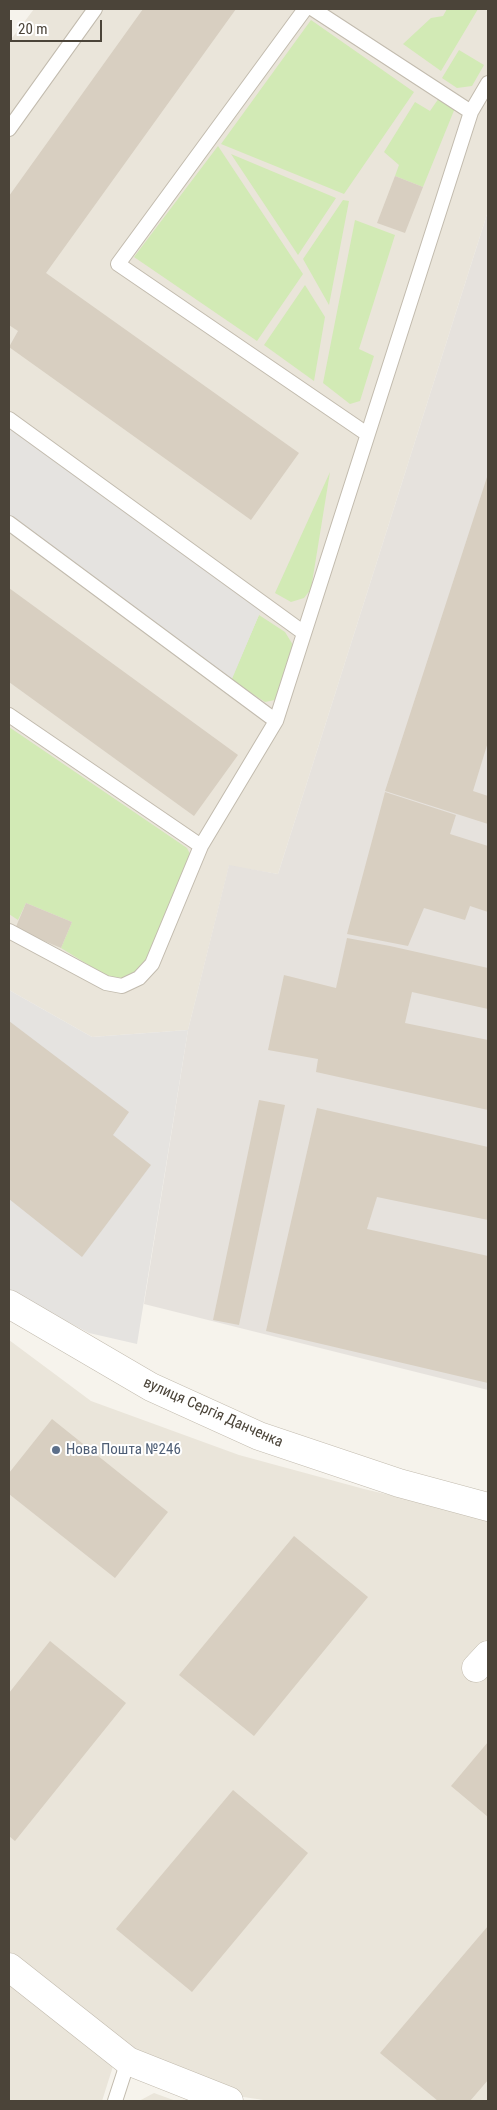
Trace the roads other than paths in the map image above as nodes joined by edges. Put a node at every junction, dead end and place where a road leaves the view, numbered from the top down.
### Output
1 (95, 9) edge
2 (305, 9) edge
3 (313, 9) edge
4 (488, 83) edge
5 (470, 112) junction
6 (9, 129) edge
7 (9, 419) edge
8 (367, 434) junction
9 (9, 523) edge
10 (304, 632) junction
11 (9, 715) edge
12 (276, 721) junction
13 (201, 846) junction
14 (9, 931) edge
15 (9, 1304) edge
16 (488, 1506) edge
17 (9, 1966) edge
18 (128, 2061) junction
19 (115, 2101) edge
20 (229, 2101) edge

1 - 6 lane
2 - 8 lane
3 - 5 lane
4 - 5 lane
5 - 8 lane
7 - 10 lane
8 - 10 lane
9 - 12 lane
10 - 12 lane
11 - 13 lane
12 - 13 lane
13 - 14 lane
15 - 16 street, вулиця Сергія Данченка
17 - 18 street
18 - 19 lane
18 - 20 street

